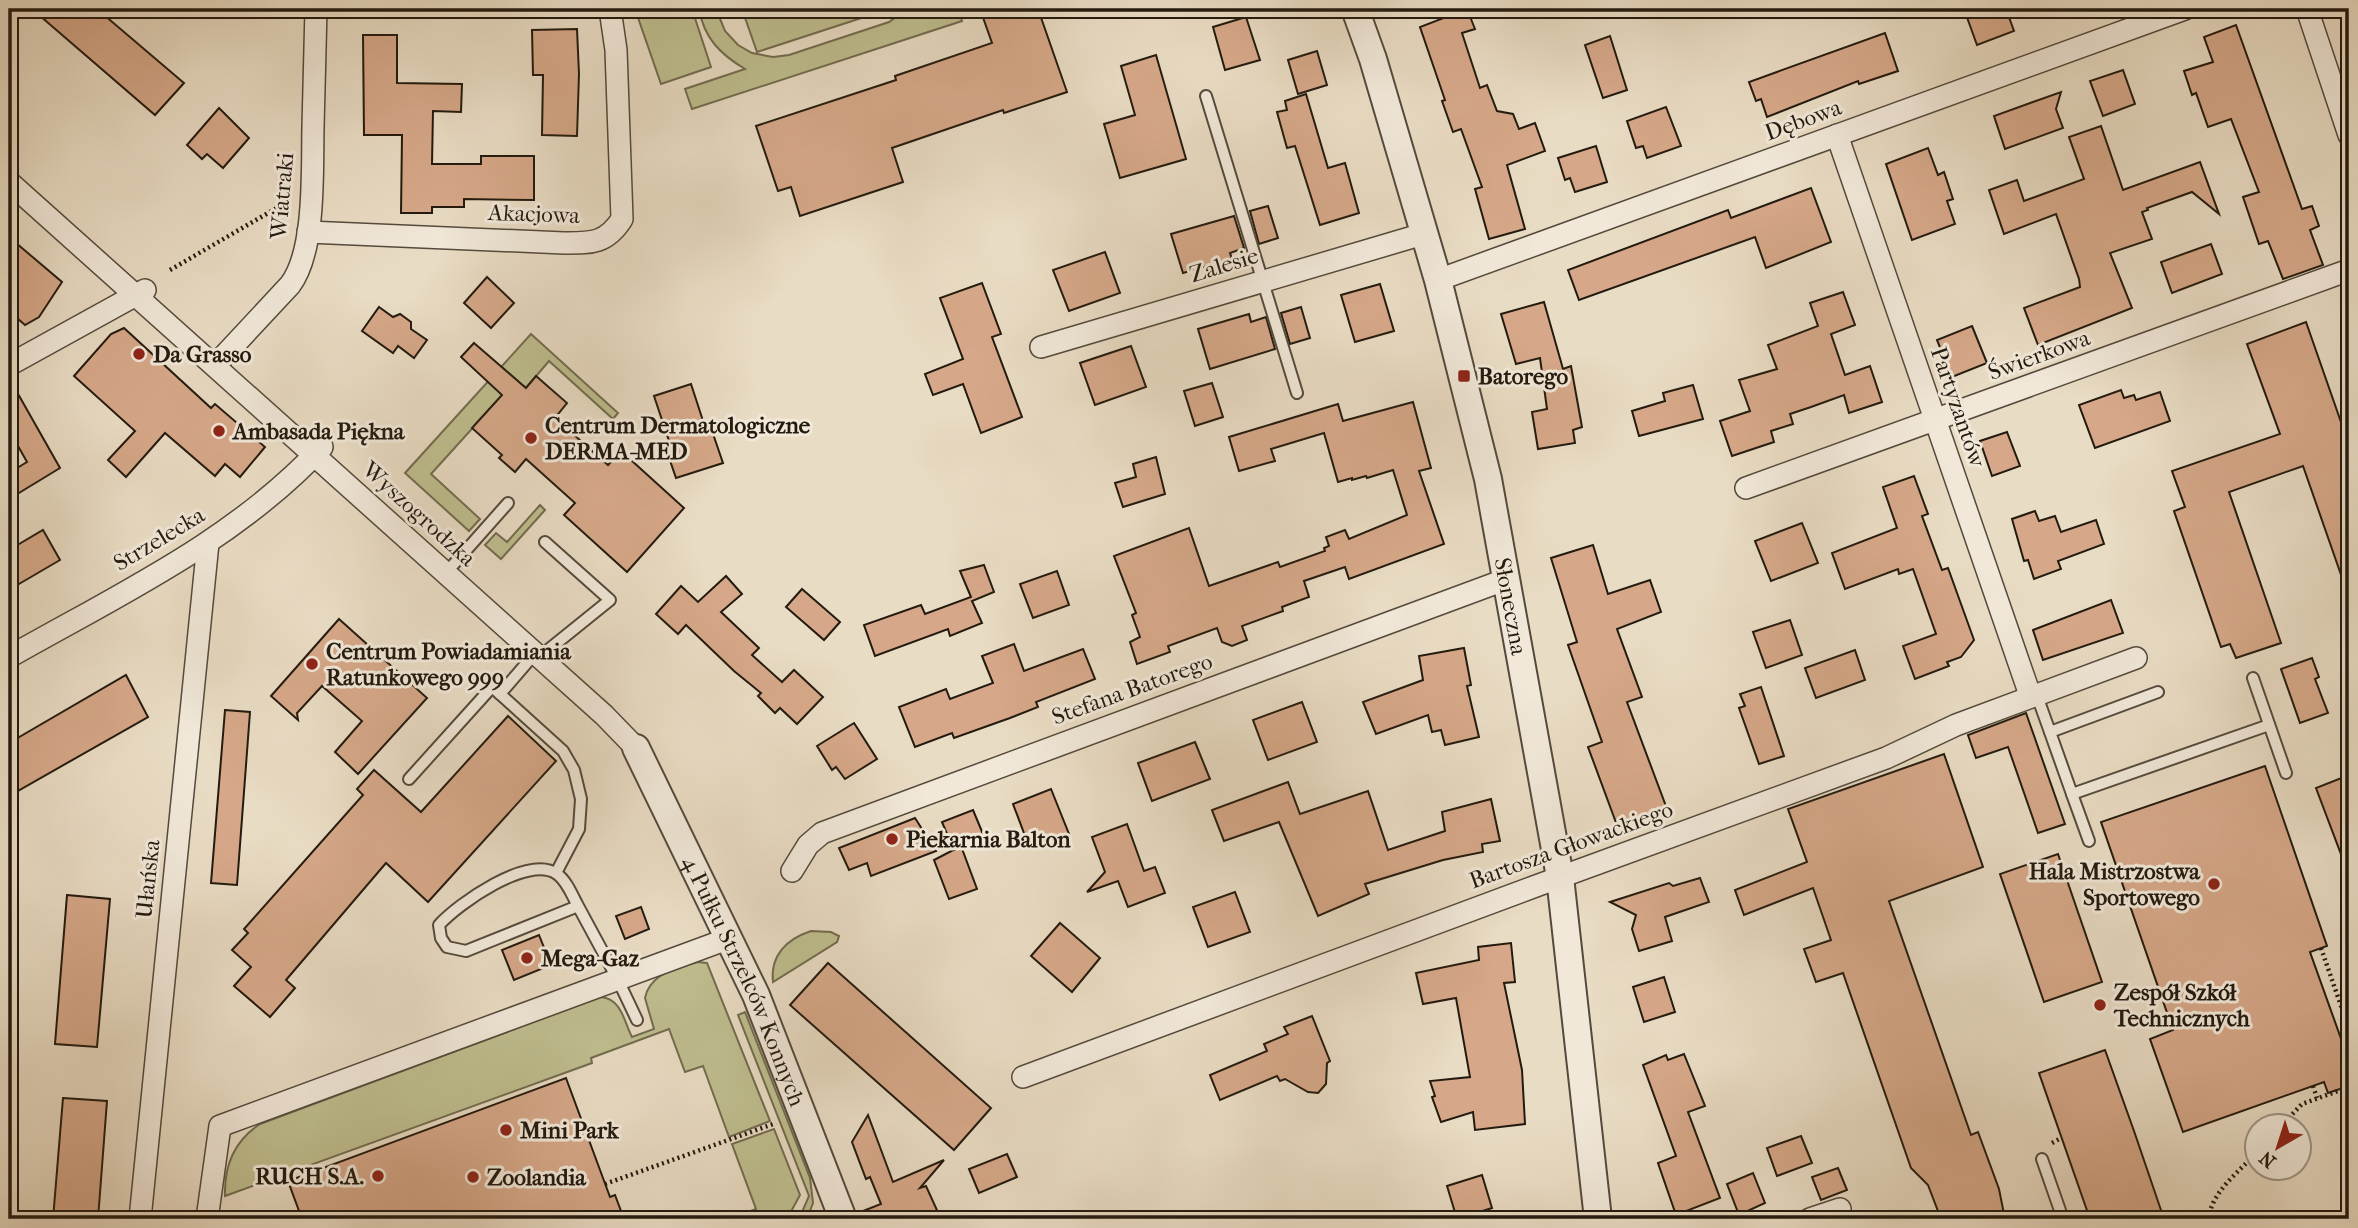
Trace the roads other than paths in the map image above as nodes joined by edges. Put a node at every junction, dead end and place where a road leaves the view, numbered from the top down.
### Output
1 (316, 9) edge
2 (610, 9) edge
3 (1355, 9) edge
4 (2185, 9) edge
5 (2306, 9) edge
6 (1206, 96) dead end
7 (1837, 135) junction
8 (2349, 135) edge
9 (9, 181) edge
10 (308, 232) junction
11 (1423, 234) junction
12 (2349, 270) edge
13 (1438, 280) junction
14 (1261, 281) junction
15 (141, 293) junction
16 (1041, 347) dead end
17 (223, 357) dead end
18 (9, 365) edge
19 (1297, 393) dead end
20 (1934, 420) junction
21 (318, 451) junction
22 (1746, 488) dead end
23 (508, 503) dead end
24 (545, 542) dead end
25 (208, 543) junction
26 (453, 565) dead end
27 (1507, 579) junction
28 (542, 650) junction
29 (9, 657) edge
30 (2136, 658) dead end
31 (2253, 678) dead end
32 (2158, 692) dead end
33 (500, 694) junction
34 (2033, 694) junction
35 (2269, 725) junction
36 (2050, 732) junction
37 (636, 748) joint
38 (2286, 773) dead end
39 (409, 779) dead end
40 (2072, 794) junction
41 (2089, 841) dead end
42 (792, 871) dead end
43 (556, 873) junction
44 (1560, 877) junction
45 (578, 906) junction
46 (730, 938) junction
47 (618, 979) junction
48 (637, 1020) dead end
49 (1023, 1077) dead end
50 (2042, 1159) dead end
51 (1840, 1209) dead end
52 (140, 1219) edge
53 (207, 1219) edge
54 (843, 1219) edge
55 (1598, 1219) edge
56 (1810, 1219) edge
57 (2063, 1219) edge

1 - 10 street, Wiatraki
2 - 10 street, Akacjowa
3 - 11 street, Słoneczna
4 - 7 street, Dębowa
5 - 8 street
6 - 14 lane
7 - 13 street, Dębowa
7 - 20 street, Partyzantów
9 - 15 street, Wyszogrodzka
10 - 17 street, Wiatraki
11 - 13 street, Słoneczna
11 - 14 street, Zalesie
12 - 20 street, Świerkowa
13 - 27 street, Słoneczna
14 - 16 street, Zalesie
14 - 19 lane
15 - 18 street
15 - 21 street, Wyszogrodzka
20 - 22 street, Świerkowa
20 - 34 street, Partyzantów
21 - 25 street, Strzelecka
21 - 28 street, Wyszogrodzka
23 - 26 lane
24 - 28 lane
25 - 29 street, Strzelecka
25 - 52 street, Ułańska
27 - 42 street, Stefana Batorego
27 - 44 street, Słoneczna
28 - 33 lane
28 - 37 street, Wyszogrodzka
30 - 34 street, Bartosza Głowackiego
31 - 35 lane
32 - 36 lane
33 - 39 lane
33 - 43 lane
34 - 36 lane
34 - 44 street, Bartosza Głowackiego
35 - 38 lane
35 - 40 lane
36 - 40 lane
37 - 46 street, 4 Pułku Strzelców Konnych
40 - 41 lane
43 - 45 lane
43 - 45 lane
44 - 49 street, Bartosza Głowackiego
44 - 55 street, Słoneczna
45 - 47 lane
46 - 47 street
46 - 54 street, 4 Pułku Strzelców Konnych
47 - 48 lane
47 - 53 street
50 - 57 lane
51 - 56 street

